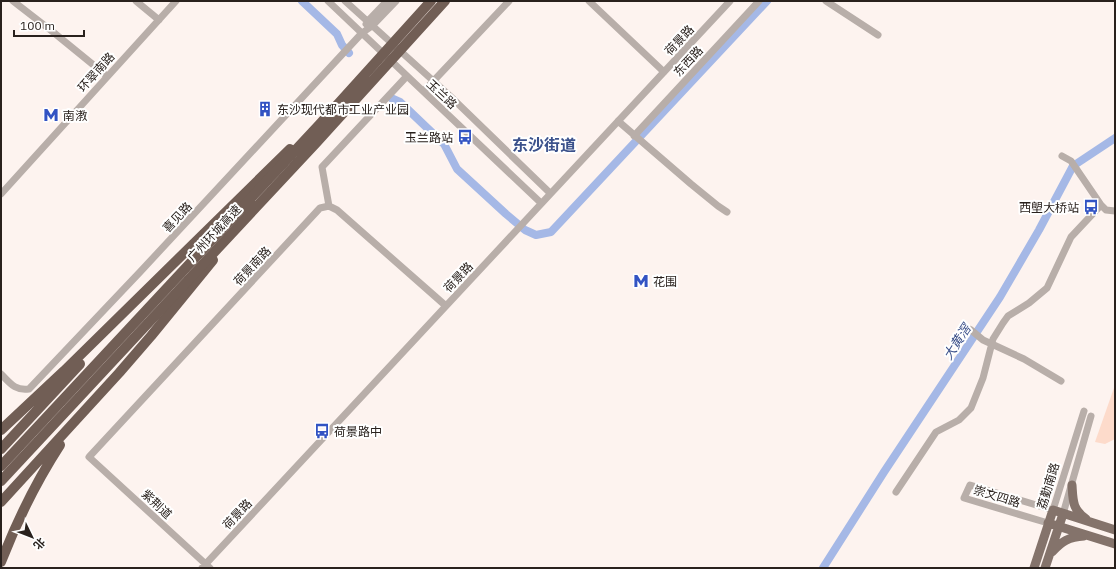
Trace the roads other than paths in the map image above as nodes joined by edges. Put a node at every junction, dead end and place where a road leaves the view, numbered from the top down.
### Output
1 (13, 1) edge
2 (136, 1) edge
3 (176, 1) edge
4 (328, 1) edge
5 (345, 1) edge
6 (387, 1) edge
7 (396, 1) edge
8 (431, 1) edge
9 (445, 1) edge
10 (509, 1) edge
11 (589, 1) edge
12 (730, 1) edge
13 (759, 1) edge
14 (826, 1) edge
15 (159, 20) junction
16 (370, 24) junction
17 (362, 33) junction
18 (878, 35) dead end
19 (664, 72) junction
20 (107, 76) junction
21 (407, 76) junction
22 (433, 81) junction
23 (424, 91) junction
24 (340, 102) junction
25 (618, 121) junction
26 (634, 136) junction
27 (316, 143) junction
28 (1062, 156) dead end
29 (3, 189) edge
30 (550, 193) junction
31 (541, 202) junction
32 (329, 206) junction
33 (1100, 206) junction
34 (1115, 211) edge
35 (727, 212) dead end
36 (177, 260) junction
37 (446, 306) junction
38 (963, 326) dead end
39 (991, 344) junction
40 (1, 374) edge
41 (1061, 381) dead end
42 (91, 404) junction
43 (1084, 411) dead end
44 (1092, 416) dead end
45 (1, 430) edge
46 (1, 449) edge
47 (89, 457) joint
48 (1, 466) edge
49 (1, 481) edge
50 (1072, 484) junction
51 (896, 492) dead end
52 (1, 502) edge
53 (1053, 510) junction
54 (1063, 514) junction
55 (1048, 523) junction
56 (1092, 523) junction
57 (1059, 527) junction
58 (1110, 529) edge
59 (1088, 536) junction
60 (1102, 540) junction
61 (1115, 544) edge
62 (1049, 557) junction
63 (1, 562) edge
64 (206, 567) edge
65 (1034, 568) edge
66 (1045, 568) edge

1 - 20 street
2 - 15 street
3 - 15 street, 环翠南路
4 - 17 street, 玉兰路
5 - 16 street, 玉兰路
6 - 16 street
7 - 16 street
8 - 24 highway, 广州环城高速, bridge
9 - 27 highway, 广州环城高速, bridge
10 - 22 street
11 - 19 street
12 - 19 street, 荷景路
13 - 26 street, 东西路
14 - 18 street
15 - 20 street, 环翠南路
16 - 17 street, 喜见路
16 - 22 street, 玉兰路
17 - 21 street, 玉兰路
17 - 40 street, 喜见路
19 - 25 street, 荷景路
20 - 29 street, 环翠南路
21 - 23 street, 玉兰路
21 - 32 street
22 - 23 street
22 - 30 street, 玉兰路
23 - 31 street, 玉兰路
24 - 36 highway, bridge
24 - 48 highway, 广州环城高速, bridge
25 - 26 street
25 - 30 street, 荷景路
26 - 35 street
27 - 42 highway, bridge
27 - 49 highway, 广州环城高速, bridge
28 - 33 street
30 - 31 street, 荷景路
31 - 37 street, 荷景路
32 - 37 street
32 - 47 street, 荷景南路
33 - 34 street
33 - 39 street
36 - 45 highway
36 - 46 highway
37 - 64 street, 荷景路
38 - 39 street
39 - 41 street
39 - 51 street
42 - 52 highway
42 - 63 highway
43 - 53 street, 荔勤南路
44 - 50 street, 荔勤南路
47 - 64 street, 紫荆道
50 - 54 street, 荔勤南路
50 - 56 main road
53 - 54 main road, 崇文四路
53 - 55 main road, 荔勤南路
53 - 55 street, 崇文四路
54 - 56 main road, 崇文四路
54 - 57 main road, 荔勤南路
55 - 57 main road, 崇文四路
55 - 65 main road, 荔勤南路
56 - 58 main road, 崇文四路
57 - 59 main road, 崇文四路
57 - 62 main road, 荔勤南路
58 - 60 main road
59 - 60 main road, 崇文四路
59 - 62 main road
60 - 61 main road, 崇文四路
62 - 66 main road, 荔勤南路

